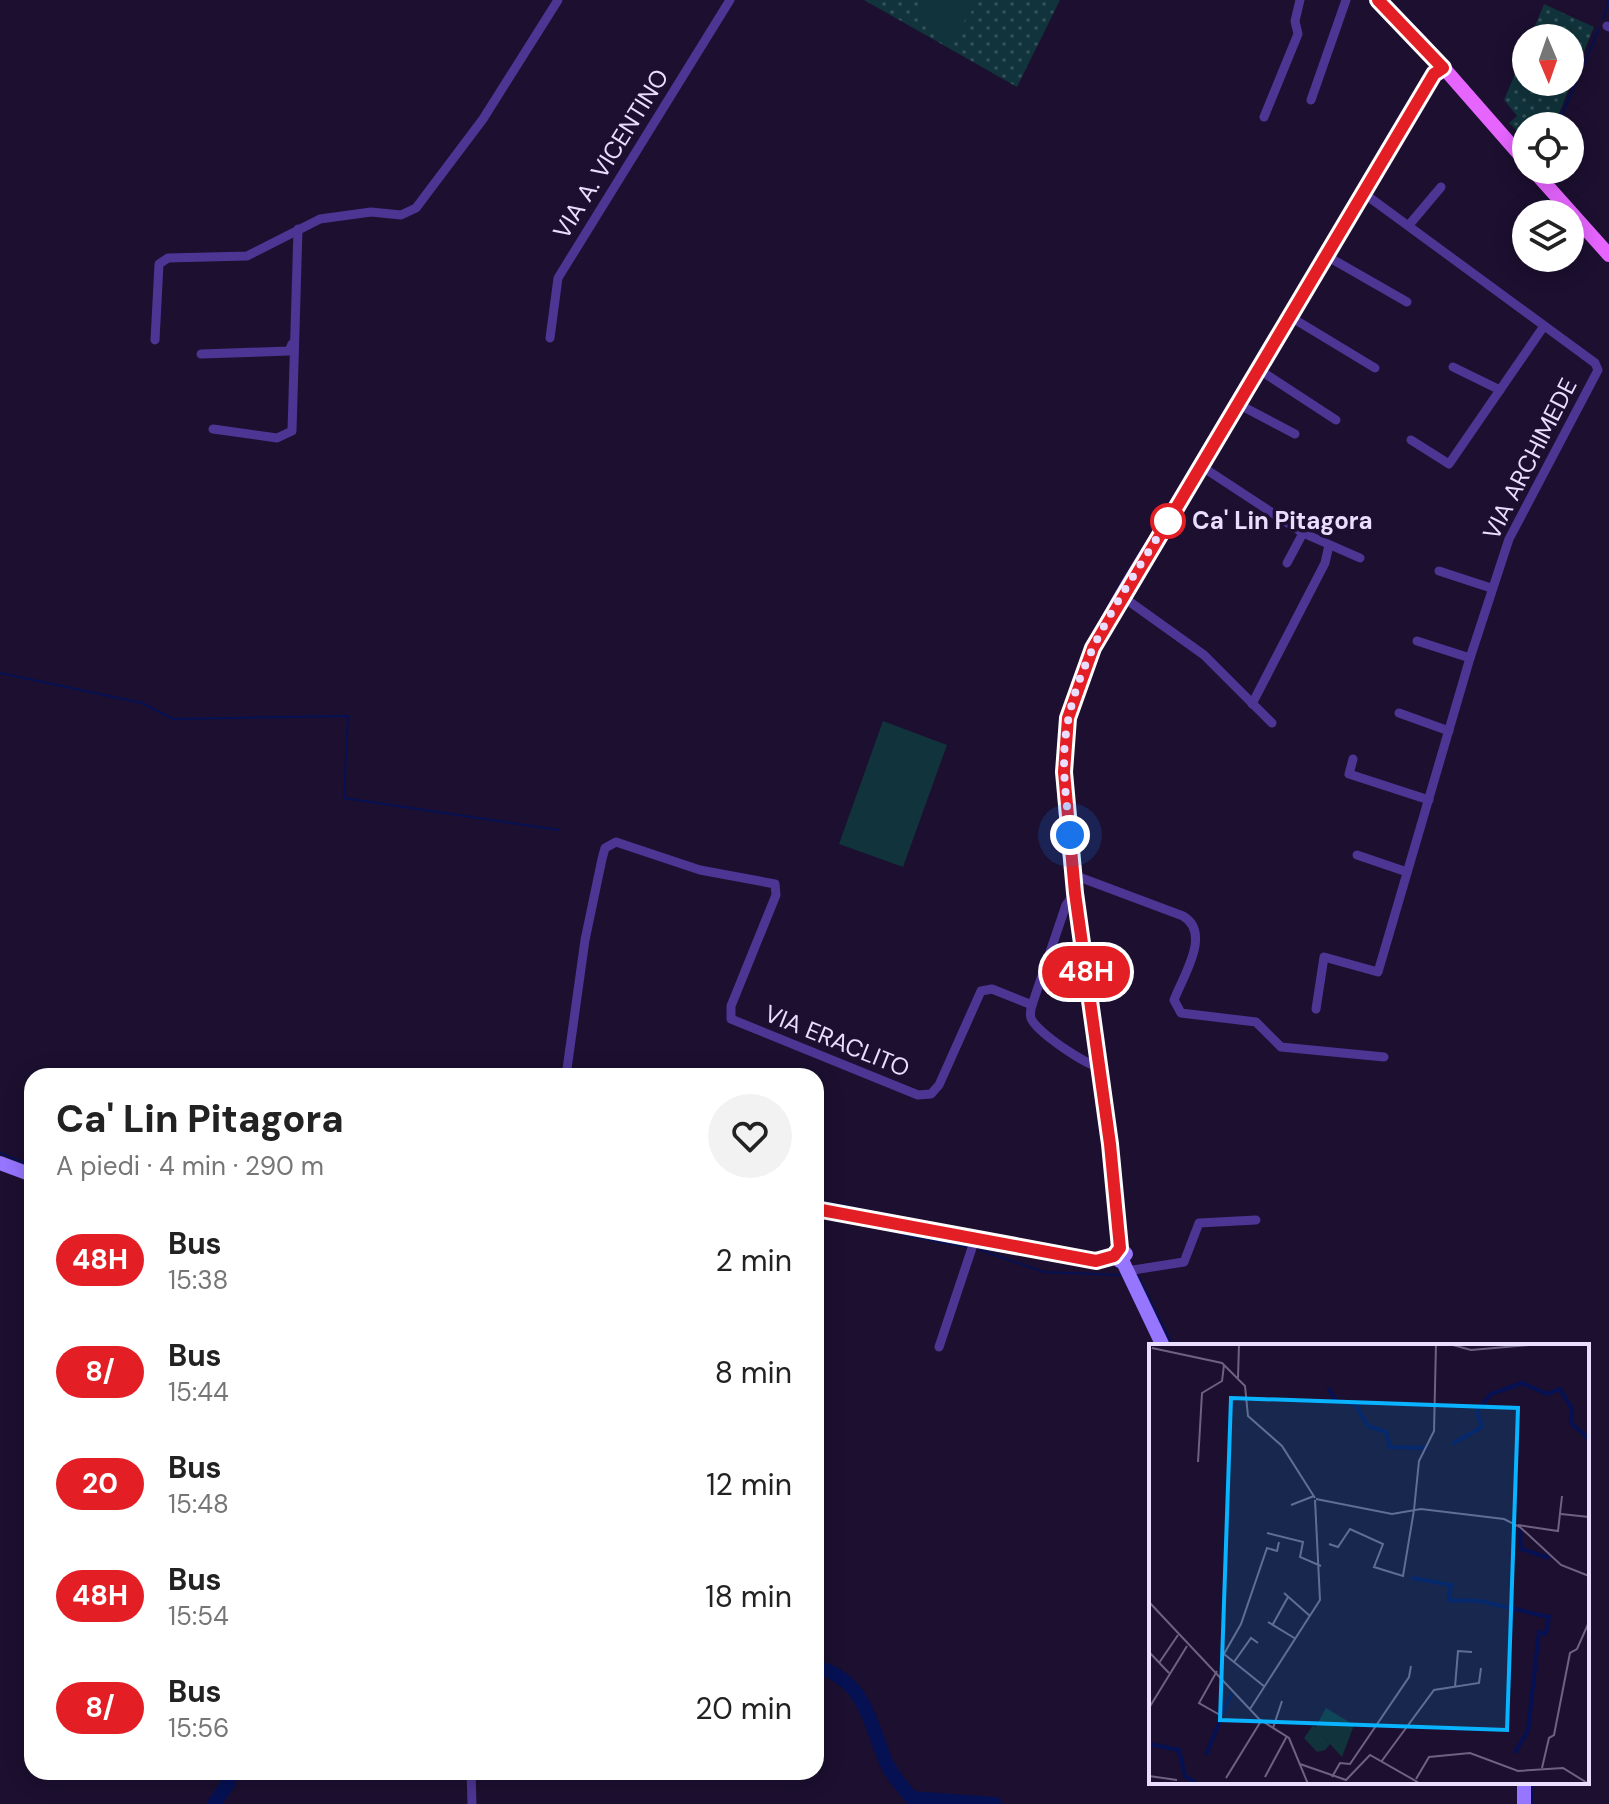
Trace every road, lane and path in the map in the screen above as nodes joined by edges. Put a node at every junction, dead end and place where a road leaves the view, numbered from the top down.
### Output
1 (558, 0) edge
2 (730, 0) edge
3 (1300, 0) edge
4 (1346, 0) edge
5 (1378, 0) edge
6 (1443, 68) junction
7 (1311, 100) dead end
8 (1264, 117) dead end
9 (1512, 146) edge
10 (1546, 184) edge
11 (1441, 187) dead end
12 (1362, 192) junction
13 (1409, 225) junction
14 (298, 229) junction
15 (1325, 255) junction
16 (1609, 255) edge
17 (1407, 302) dead end
18 (1289, 316) junction
19 (1544, 326) junction
20 (550, 338) dead end
21 (155, 340) dead end
22 (294, 341) junction
23 (201, 354) dead end
24 (1455, 364) dead end
25 (1375, 368) dead end
26 (1258, 369) junction
27 (1500, 390) junction
28 (1238, 404) junction
29 (1336, 420) dead end
30 (213, 429) dead end
31 (1295, 434) dead end
32 (1411, 440) dead end
33 (1201, 466) junction
34 (1303, 533) junction
35 (1329, 545) junction
36 (1360, 558) dead end
37 (1287, 563) dead end
38 (1439, 571) dead end
39 (1491, 588) junction
40 (1123, 597) junction
41 (1417, 641) dead end
42 (1470, 658) junction
43 (1252, 704) junction
44 (1399, 713) dead end
45 (1272, 723) dead end
46 (1449, 731) junction
47 (1353, 759) dead end
48 (1429, 800) junction
49 (1357, 855) dead end
50 (1407, 872) junction
51 (1074, 886) junction
52 (1032, 1005) junction
53 (1316, 1009) dead end
54 (1384, 1057) dead end
55 (1100, 1067) junction
56 (567, 1068) edge
57 (0, 1163) edge
58 (24, 1172) edge
59 (824, 1211) edge
60 (1256, 1220) dead end
61 (974, 1244) junction
62 (1121, 1259) junction
63 (1162, 1344) edge
64 (939, 1347) dead end
65 (471, 1780) edge
66 (472, 1804) edge

1 - 14 street
2 - 20 street, VIA A. VICENTINO
3 - 8 street
4 - 7 street
5 - 6 main road
6 - 9 main road
6 - 12 street
10 - 16 main road
11 - 13 street
12 - 13 street, VIA ARCHIMEDE
12 - 15 street
13 - 19 street, VIA ARCHIMEDE
14 - 21 street
14 - 22 street
15 - 17 street
15 - 18 street
18 - 25 street
18 - 26 street
19 - 27 street
19 - 39 street, VIA ARCHIMEDE
22 - 23 street
22 - 30 street
24 - 27 street
26 - 28 street
26 - 29 street
27 - 32 street
28 - 31 street
28 - 33 street
33 - 34 street
33 - 40 street
34 - 35 street
34 - 37 street
35 - 36 street
35 - 43 street
38 - 39 street
39 - 42 street, VIA ARCHIMEDE
40 - 43 street
40 - 51 street
41 - 42 street
42 - 46 street, VIA ARCHIMEDE
43 - 45 street
44 - 46 street
46 - 48 street, VIA ARCHIMEDE
47 - 48 street
48 - 50 street, VIA ARCHIMEDE
49 - 50 street
50 - 53 street, VIA ARCHIMEDE
51 - 52 street
51 - 54 street
51 - 55 street
52 - 55 street
52 - 56 street, VIA ERACLITO
55 - 62 street
57 - 58 street
59 - 61 street
60 - 62 street
61 - 62 street
61 - 64 street
62 - 63 street
65 - 66 street

